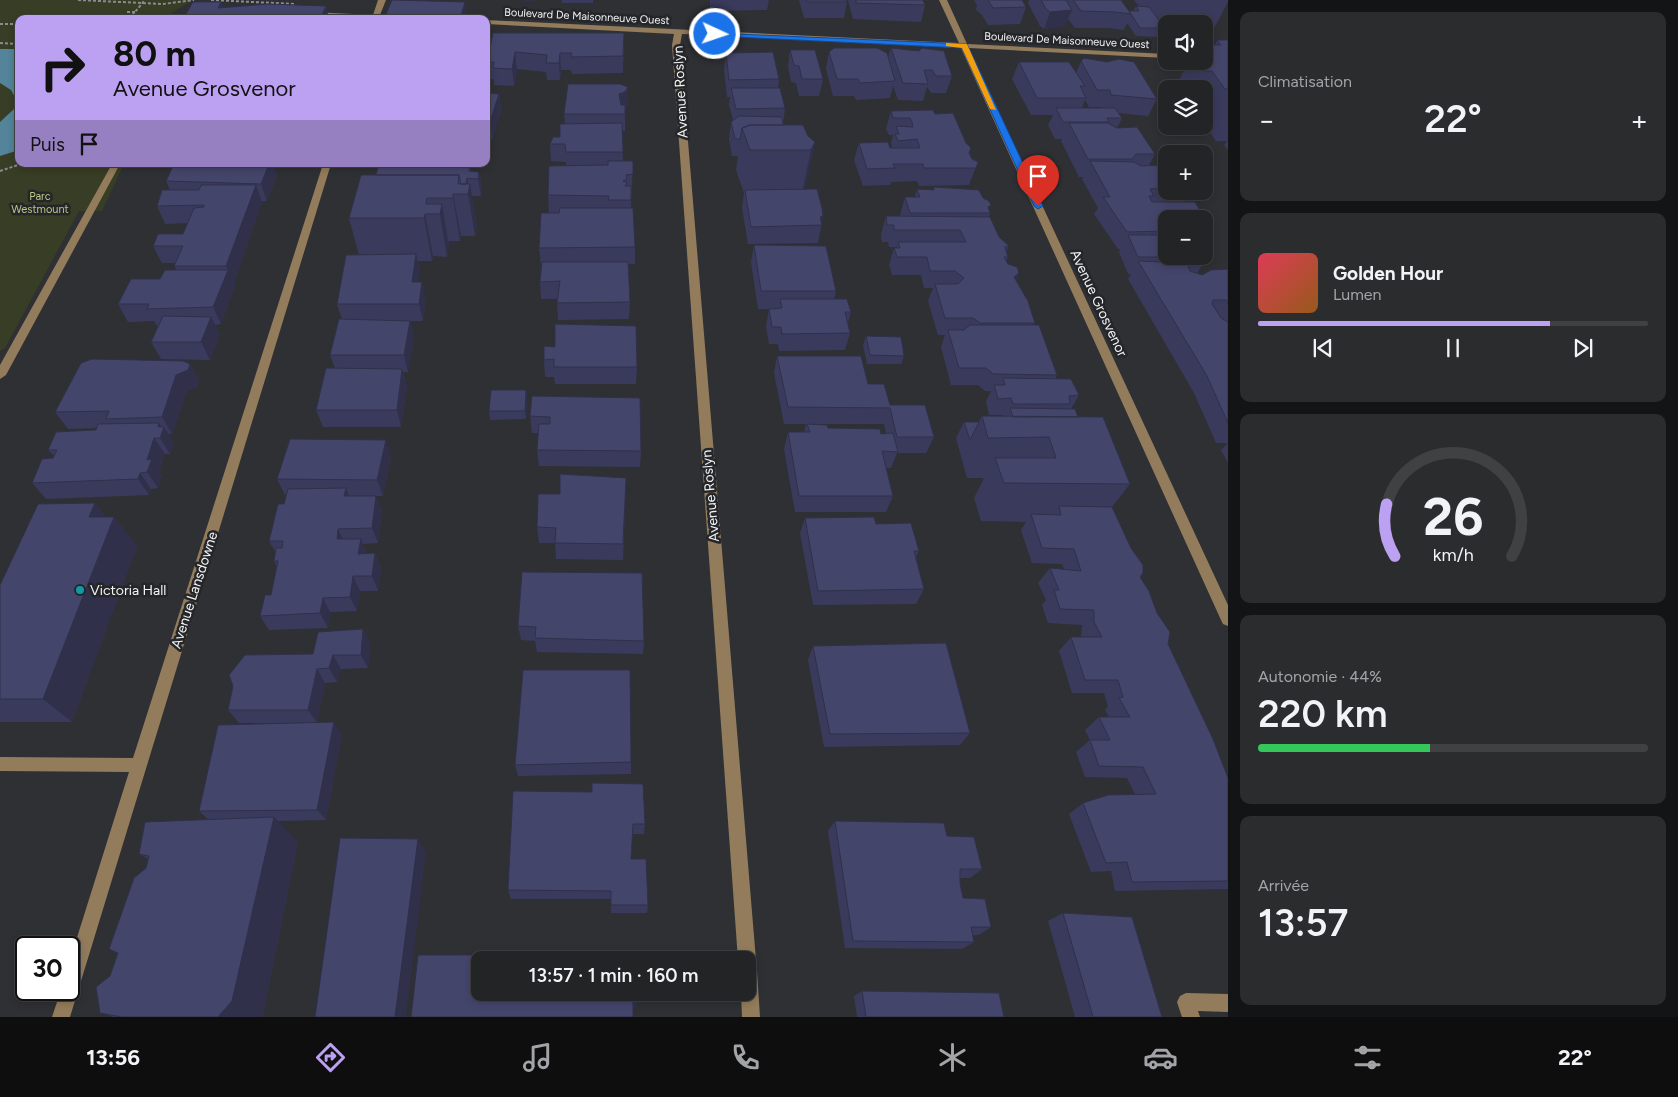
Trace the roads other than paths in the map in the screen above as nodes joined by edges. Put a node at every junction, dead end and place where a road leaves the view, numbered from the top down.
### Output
1 (382, 0) edge
2 (943, 0) edge
3 (302, 13) edge
4 (331, 15) edge
5 (376, 15) edge
6 (490, 22) edge
7 (678, 32) junction
8 (964, 46) junction
9 (1158, 56) edge
10 (114, 167) edge
11 (326, 167) edge
12 (0, 375) edge
13 (1228, 620) edge
14 (0, 764) edge
15 (137, 765) junction
16 (746, 951) edge
17 (750, 1001) edge
18 (1228, 1003) edge
19 (61, 1017) edge
20 (751, 1017) edge
21 (1191, 1017) edge

1 - 5 street
2 - 8 street, Avenue Grosvenor
3 - 4 street
6 - 7 street, Boulevard De Maisonneuve Ouest
7 - 8 street, Boulevard De Maisonneuve Ouest
7 - 16 street, Avenue Roslyn
8 - 9 street, Boulevard De Maisonneuve Ouest
8 - 13 street, Avenue Grosvenor
10 - 12 street
11 - 15 street, Avenue Lansdowne
14 - 15 street
15 - 19 street, Avenue Lansdowne
17 - 20 street
18 - 21 street

